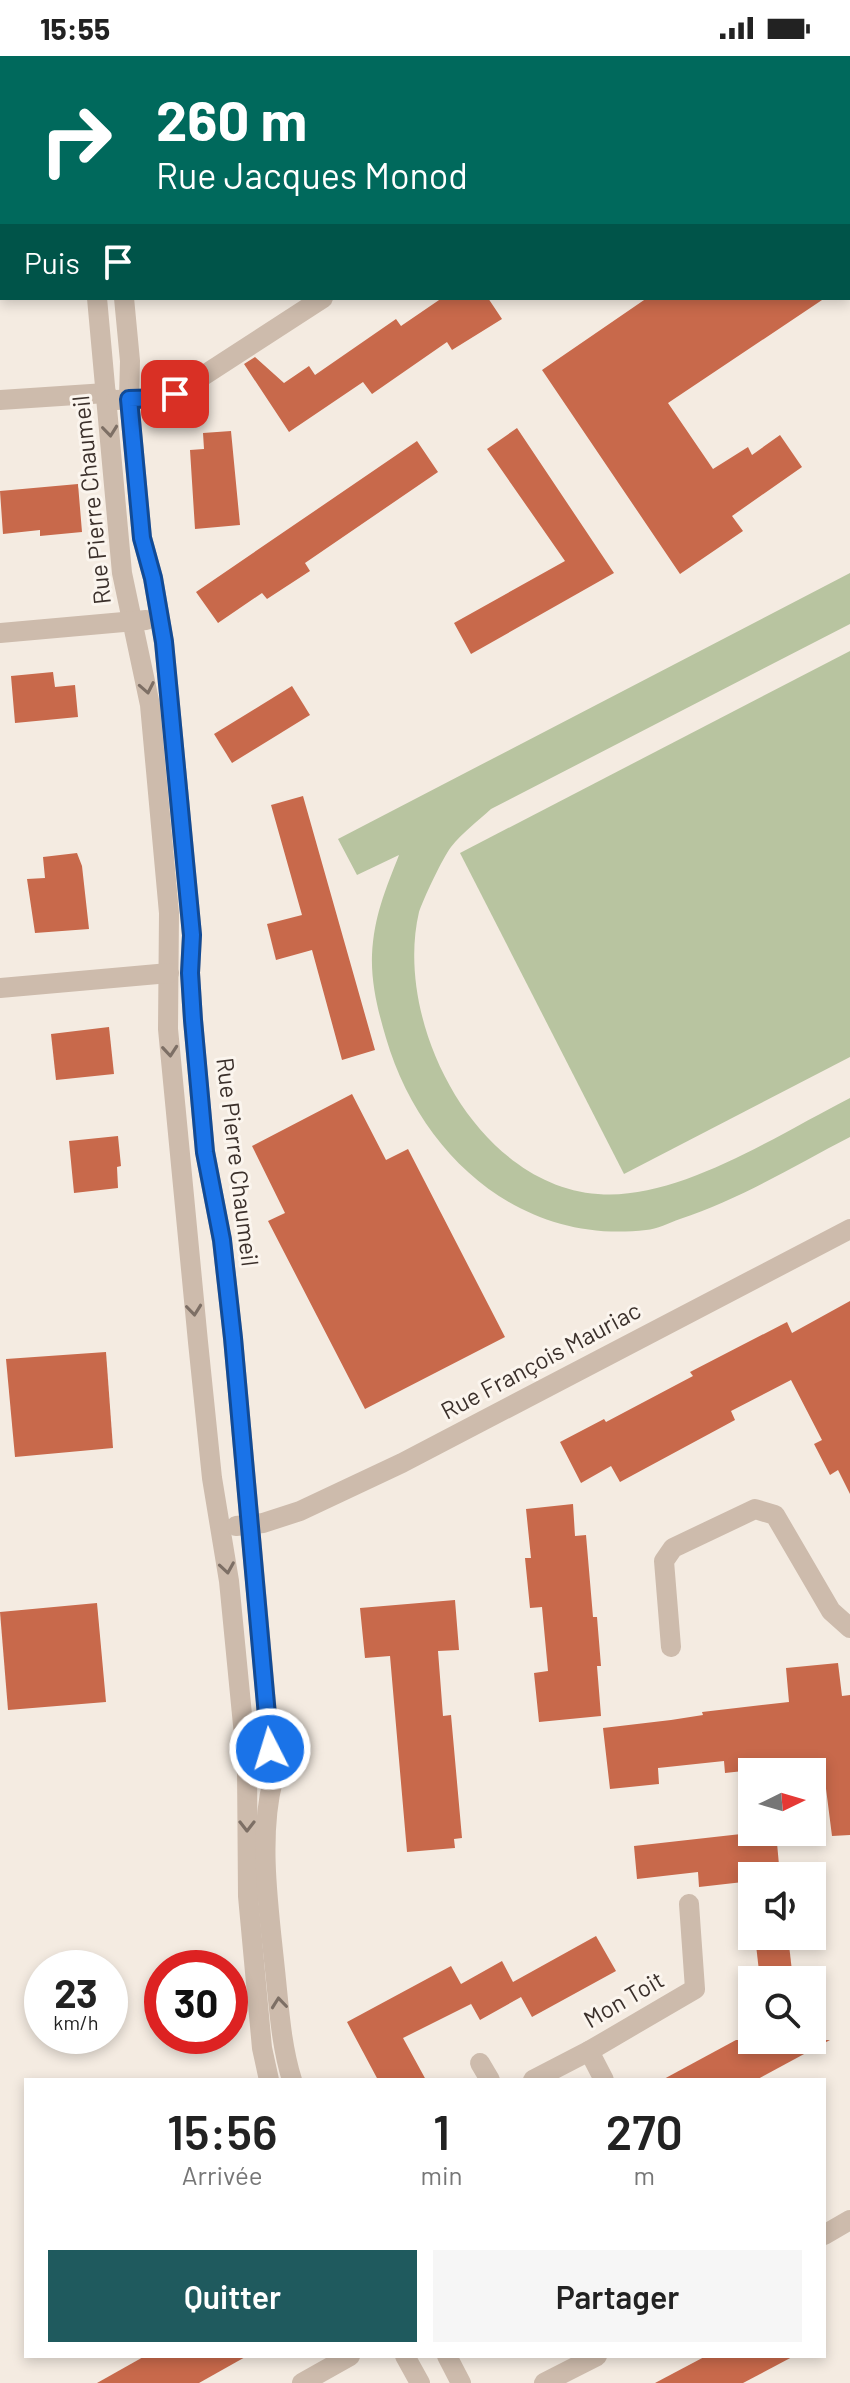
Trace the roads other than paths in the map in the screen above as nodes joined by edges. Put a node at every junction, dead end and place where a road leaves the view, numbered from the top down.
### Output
1 (97, 300) edge
2 (124, 300) edge
3 (320, 300) edge
4 (106, 397) junction
5 (129, 399) junction
6 (0, 400) edge
7 (162, 618) junction
8 (133, 621) junction
9 (0, 633) edge
10 (169, 973) junction
11 (0, 988) edge
12 (850, 1229) edge
13 (250, 1525) junction
14 (220, 1527) junction
15 (850, 1628) edge
16 (671, 1647) dead end
17 (689, 1904) dead end
18 (589, 2051) junction
19 (269, 2078) edge
20 (292, 2078) edge
21 (537, 2078) edge
22 (603, 2078) edge
23 (850, 2220) edge
24 (826, 2234) edge
25 (346, 2358) edge
26 (406, 2358) edge
27 (448, 2358) edge
28 (593, 2358) edge
29 (302, 2383) edge
30 (420, 2383) edge
31 (461, 2383) edge
32 (544, 2383) edge

1 - 4 street, Rue Pierre Chaumeil
2 - 5 street, Rue Pierre Chaumeil
3 - 5 street
4 - 5 street
4 - 6 street
4 -> 8 street, Rue Pierre Chaumeil
5 - 7 street, Rue Pierre Chaumeil
7 - 8 street
7 - 13 street, Rue Pierre Chaumeil
8 - 9 street
8 -> 10 street, Rue Pierre Chaumeil
10 - 11 street
10 -> 14 street, Rue Pierre Chaumeil
12 - 13 street, Rue François Mauriac
13 - 14 street, Rue François Mauriac
20 -> 13 street, Rue Pierre Chaumeil
14 -> 19 street, Rue Pierre Chaumeil
15 - 16 street
17 - 18 street, Mon Toit
18 - 21 street, Mon Toit
18 - 22 street, Mon Toit
23 - 24 street
25 - 29 street
26 - 30 street
27 - 31 street
28 - 32 street

